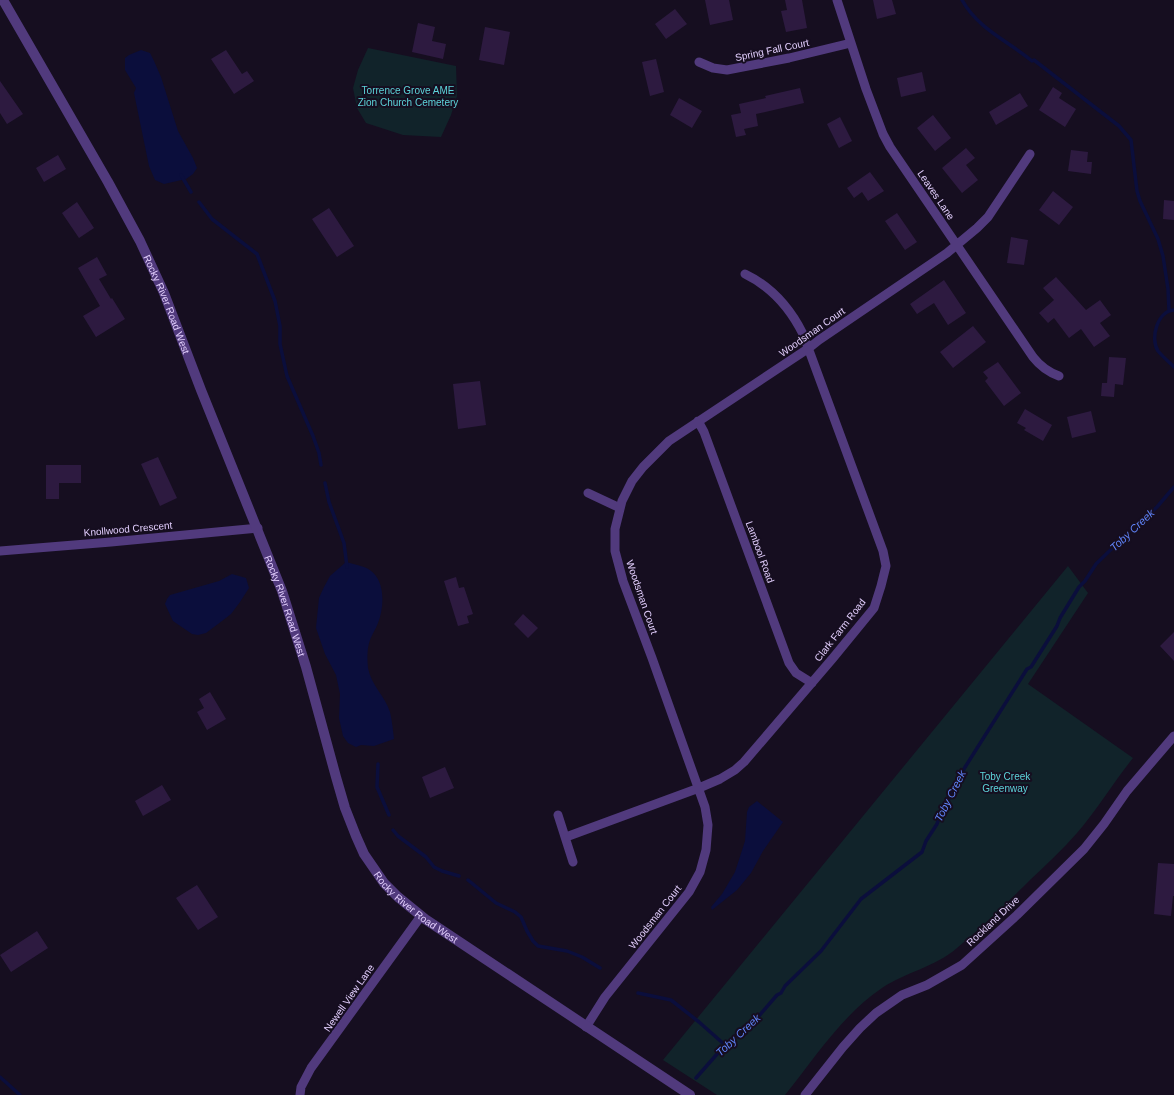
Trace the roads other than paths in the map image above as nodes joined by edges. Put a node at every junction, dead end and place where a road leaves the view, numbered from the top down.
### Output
1 (3, 0) edge
2 (837, 0) edge
3 (851, 43) junction
4 (699, 62) dead end
5 (1030, 154) dead end
6 (956, 245) junction
7 (745, 274) dead end
8 (809, 348) junction
9 (1059, 376) dead end
10 (698, 421) junction
11 (588, 493) dead end
12 (620, 508) junction
13 (258, 528) junction
14 (0, 551) edge
15 (812, 683) junction
16 (1174, 736) edge
17 (699, 788) junction
18 (558, 815) dead end
19 (566, 837) junction
20 (573, 862) dead end
21 (421, 916) junction
22 (586, 1027) junction
23 (300, 1095) edge
24 (690, 1095) edge
25 (805, 1095) edge

1 - 13 street, Rocky River Road West
2 - 3 street, Leaves Lane
3 - 4 street, Spring Fall Court
3 - 6 street, Leaves Lane
5 - 6 street, Woodsman Court
6 - 8 street, Woodsman Court
6 - 9 street, Leaves Lane
7 - 8 street, Clark Farm Road
8 - 10 street, Woodsman Court
8 - 15 street, Clark Farm Road
10 - 12 street, Woodsman Court
10 - 15 street, Lambool Road
11 - 12 street
12 - 17 street, Woodsman Court
13 - 14 street, Knollwood Crescent
13 - 21 street, Rocky River Road West
15 - 17 street, Clark Farm Road
16 - 25 street, Rockland Drive
17 - 19 street, Clark Farm Road
17 - 22 street, Woodsman Court
18 - 19 street
19 - 20 street
21 - 22 street, Rocky River Road West
21 - 23 street, Newell View Lane
22 - 24 street, Rocky River Road West

